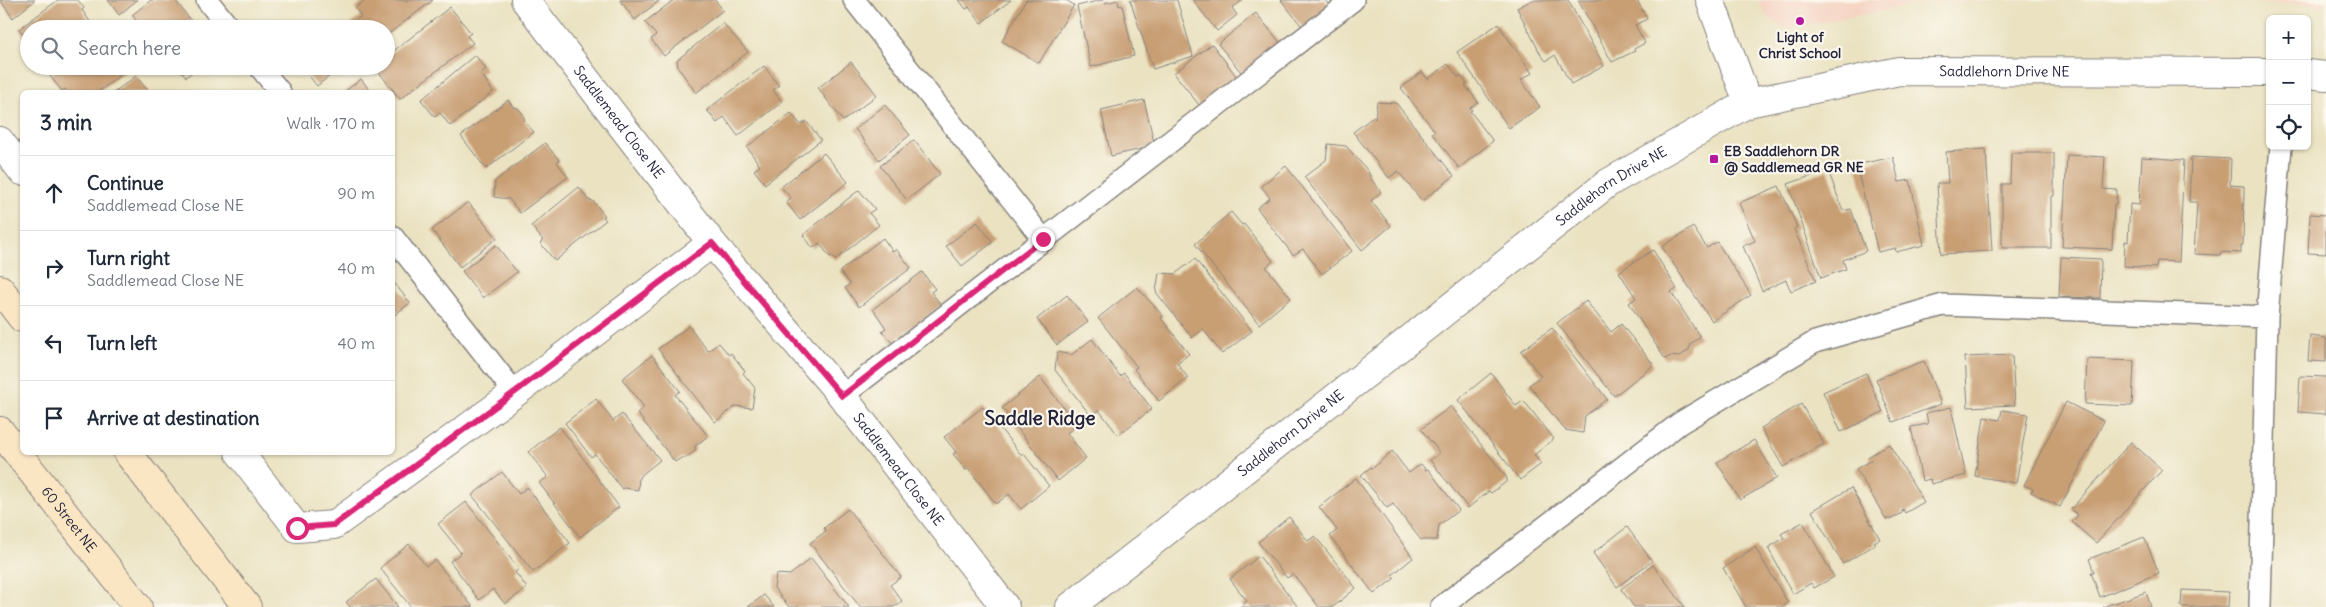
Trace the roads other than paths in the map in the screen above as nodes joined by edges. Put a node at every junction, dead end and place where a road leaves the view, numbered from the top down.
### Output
1 (207, 0) edge
2 (525, 0) edge
3 (854, 0) edge
4 (1353, 0) edge
5 (1710, 0) edge
6 (223, 20) edge
7 (2266, 72) edge
8 (2311, 74) edge
9 (266, 75) edge
10 (2326, 76) edge
11 (278, 90) edge
12 (1748, 103) junction
13 (0, 141) edge
14 (2281, 150) edge
15 (20, 168) edge
16 (1043, 239) junction
17 (395, 240) edge
18 (712, 243) junction
19 (0, 289) edge
20 (20, 315) edge
21 (2267, 317) junction
22 (515, 392) junction
23 (842, 396) junction
24 (0, 432) edge
25 (129, 455) edge
26 (241, 455) edge
27 (138, 607) edge
28 (247, 607) edge
29 (1004, 607) edge
30 (1070, 607) edge
31 (1441, 607) edge
32 (2260, 607) edge

1 - 6 lane
2 - 18 street, Saddlemead Close NE
3 - 16 lane
4 - 16 lane
5 - 12 street
7 - 12 street, Saddlehorn Drive NE
8 - 10 street
9 - 11 lane
12 - 30 street, Saddlehorn Drive NE
13 - 15 street
14 - 21 lane
16 - 23 lane
17 - 22 lane
18 - 22 street
18 - 23 street, Saddlemead Close NE
19 - 20 main road
21 - 31 lane
21 - 32 lane
22 - 26 street
23 - 29 street, Saddlemead Close NE
24 - 27 main road, 60 Street NE
25 - 28 main road

